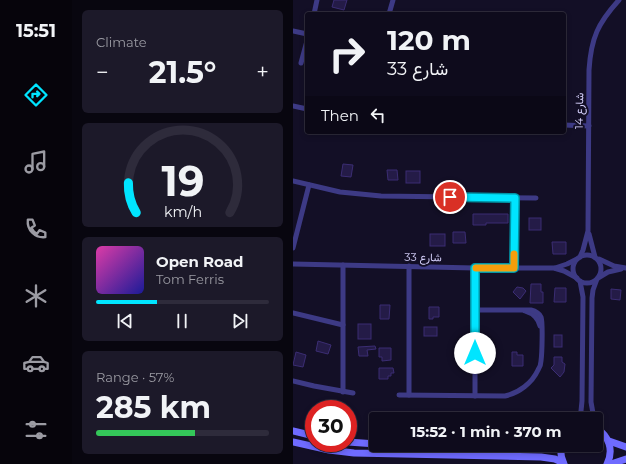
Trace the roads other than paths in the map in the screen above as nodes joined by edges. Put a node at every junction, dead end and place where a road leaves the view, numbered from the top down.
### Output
1 (317, 0) edge
2 (393, 0) edge
3 (619, 0) edge
4 (314, 12) edge
5 (390, 12) edge
6 (293, 30) edge
7 (305, 33) edge
8 (305, 48) edge
9 (301, 63) dead end
10 (293, 106) edge
11 (305, 109) edge
12 (566, 125) edge
13 (589, 126) junction
14 (293, 181) edge
15 (309, 185) junction
16 (515, 198) junction
17 (536, 198) dead end
18 (588, 231) junction
19 (293, 248) edge
20 (579, 258) junction
21 (596, 258) junction
22 (293, 264) edge
23 (343, 265) junction
24 (409, 266) junction
25 (475, 268) junction
26 (514, 268) junction
27 (554, 268) junction
28 (626, 268) edge
29 (578, 279) junction
30 (597, 279) junction
31 (475, 310) junction
32 (293, 313) edge
33 (343, 325) junction
34 (293, 381) edge
35 (343, 392) junction
36 (353, 393) dead end
37 (399, 395) dead end
38 (409, 395) junction
39 (475, 396) junction
40 (581, 412) edge
41 (593, 412) edge
42 (293, 431) edge
43 (305, 434) edge
44 (603, 434) edge
45 (609, 441) junction
46 (293, 442) edge
47 (357, 443) edge
48 (369, 444) edge
49 (626, 447) edge
50 (560, 452) edge
51 (626, 459) edge
52 (563, 464) edge
53 (607, 464) edge
54 (611, 464) edge

1 - 4 street
2 - 5 street
3 - 13 street, شارع 14
6 - 7 street
8 - 9 street
10 - 11 street
12 - 13 street
13 - 18 street, شارع 14
14 - 15 street
15 - 16 street
15 - 19 street
16 - 17 street
16 - 26 street
18 - 20 street, شارع 14
18 - 21 street, شارع 14
20 - 21 street
20 - 27 street, شارع 33
20 - 29 street
21 - 28 street
21 - 30 street
22 - 23 street, شارع 33
23 - 24 street, شارع 33
23 - 33 street
24 - 25 street, شارع 33
24 - 38 street
25 - 26 street, شارع 33
25 - 31 street
26 - 27 street, شارع 33
27 - 29 street, شارع 33
28 - 30 street
29 - 30 street
29 - 40 street
30 - 41 street
31 - 39 street
31 - 39 street
32 - 33 street
33 - 35 street
34 - 35 street
35 - 36 street
37 - 38 street
38 - 39 street
42 - 43 main road
44 - 45 main road
45 - 49 main road
45 - 53 main road
46 - 52 main road
47 - 48 main road
50 - 52 main road
51 - 54 main road

